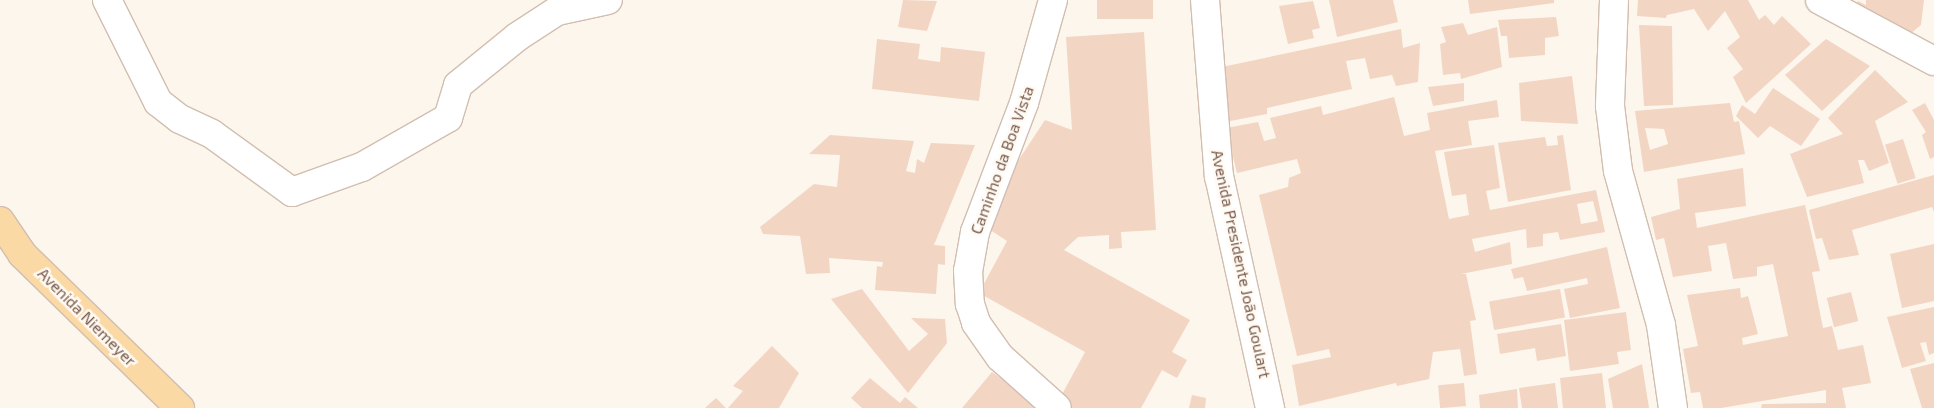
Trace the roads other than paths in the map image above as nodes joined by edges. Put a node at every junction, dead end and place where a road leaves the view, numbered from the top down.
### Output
1 (107, 0) edge
2 (608, 0) edge
3 (1053, 0) edge
4 (1205, 0) edge
5 (1614, 0) edge
6 (1820, 0) edge
7 (1934, 61) edge
8 (0, 221) edge
9 (180, 408) edge
10 (1057, 408) edge
11 (1270, 408) edge
12 (1673, 408) edge

1 - 2 street
3 - 10 street, Caminho da Boa Vista
4 - 11 street, Avenida Presidente João Goulart
5 - 12 street
6 - 7 street
8 - 9 main road, Avenida Niemeyer

